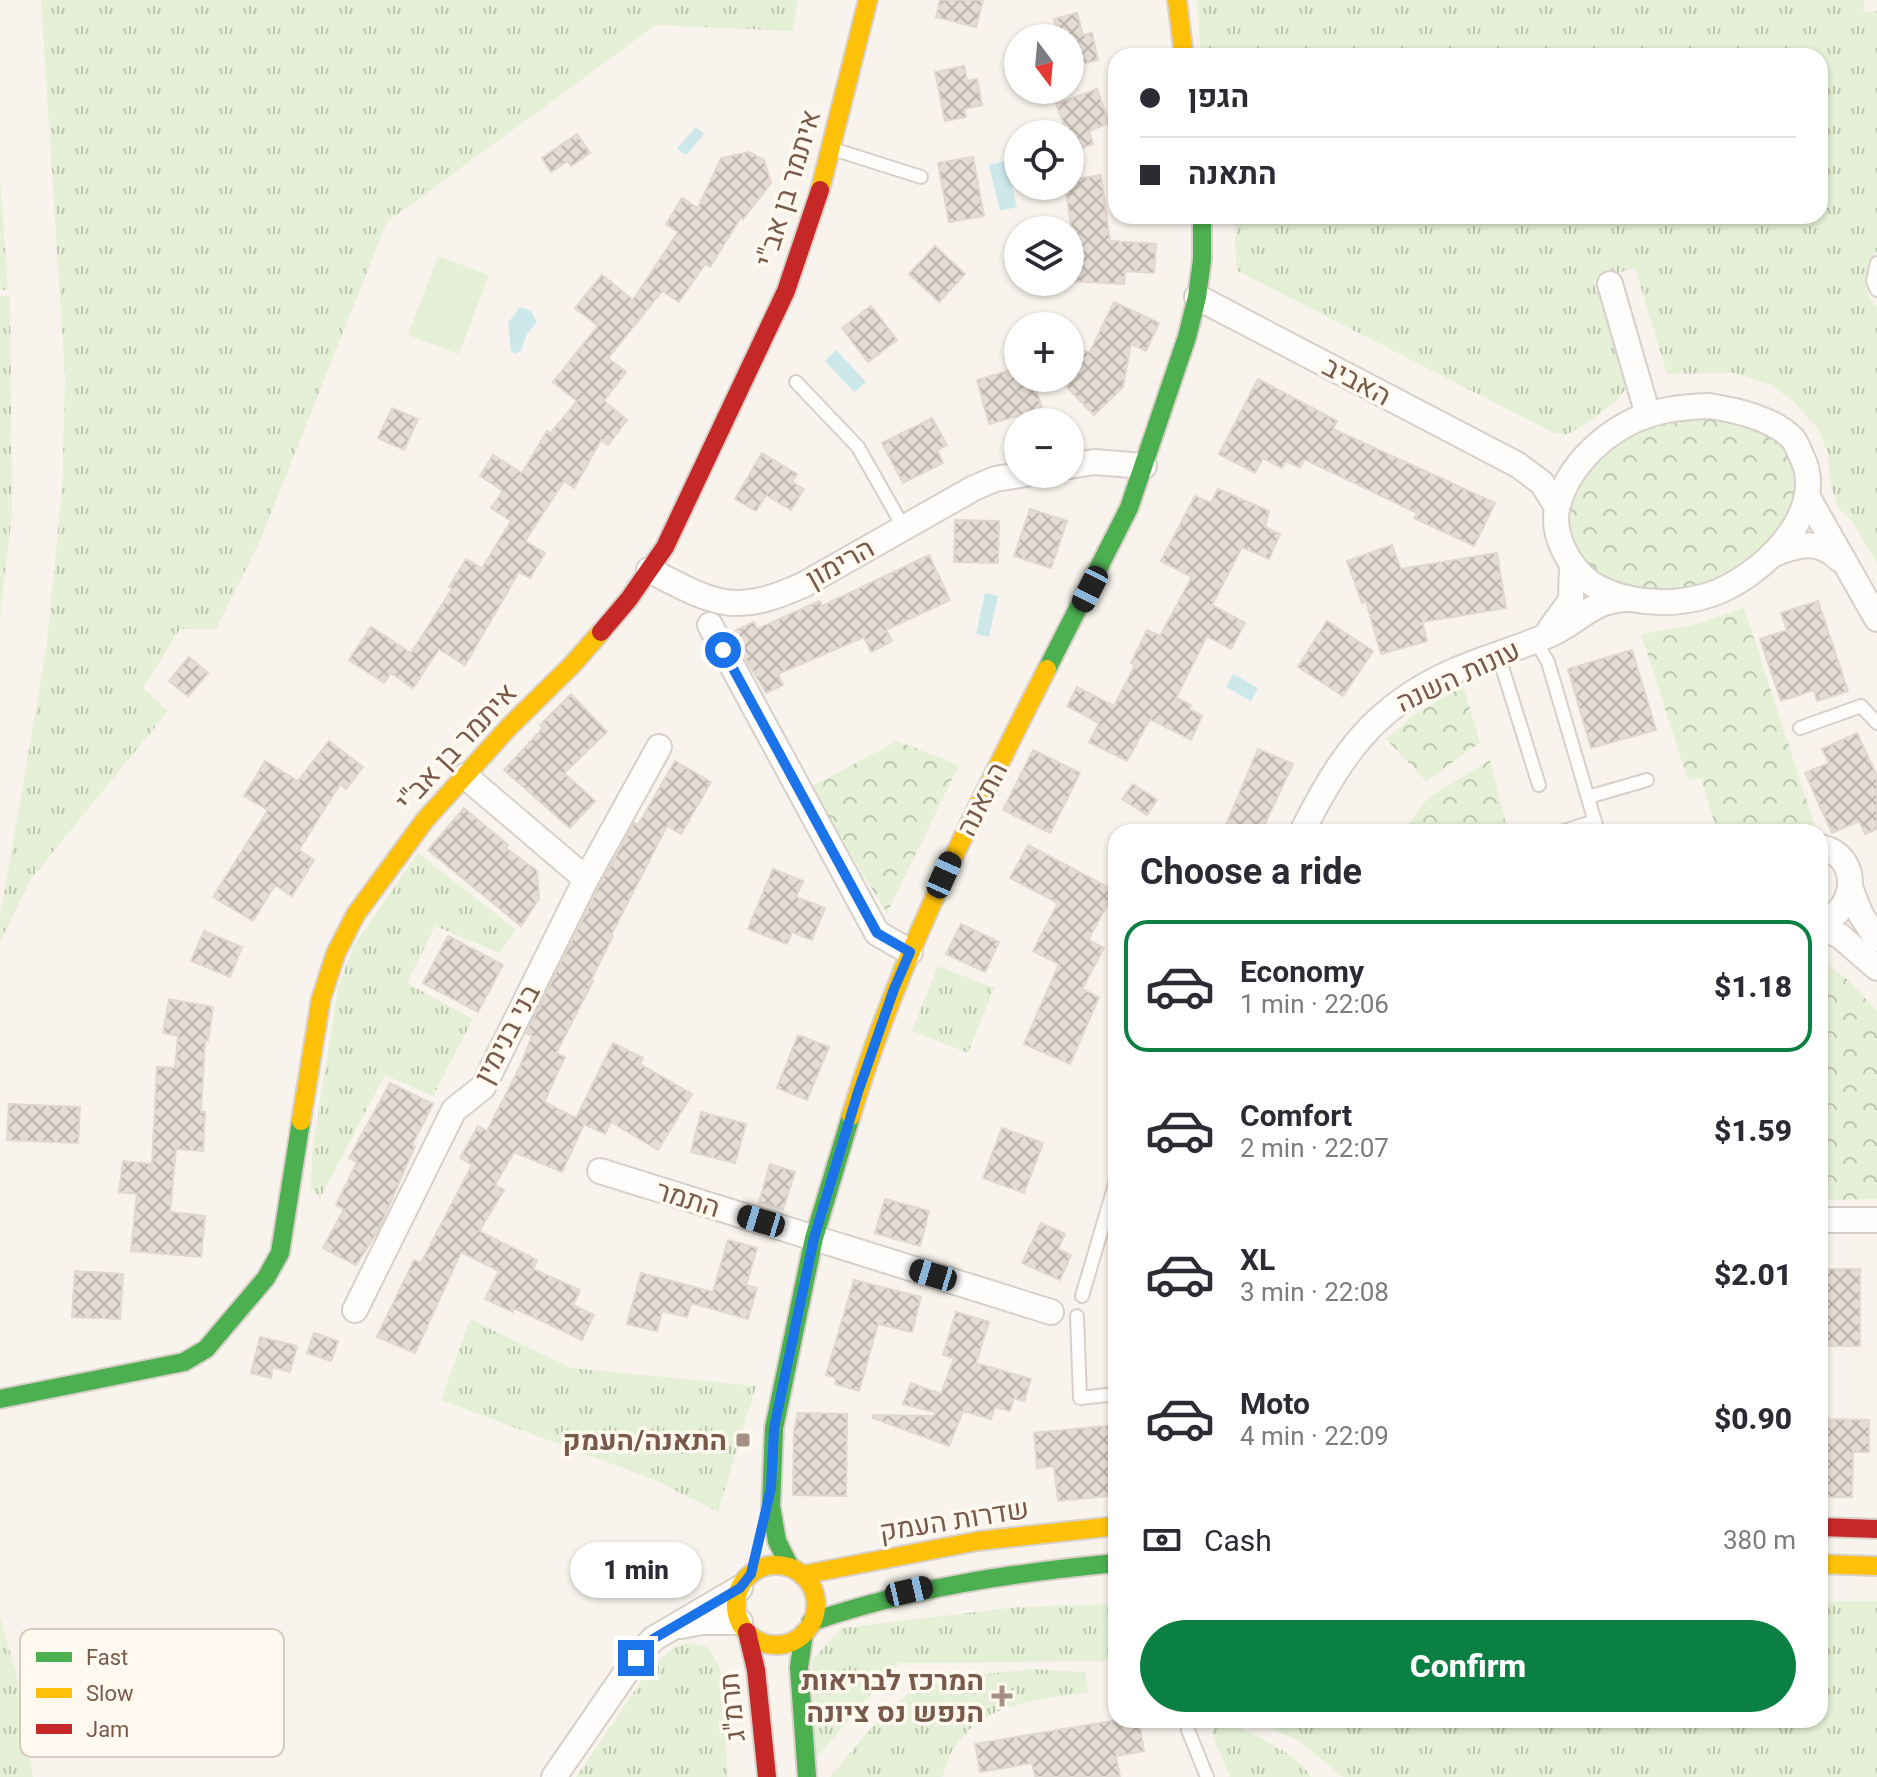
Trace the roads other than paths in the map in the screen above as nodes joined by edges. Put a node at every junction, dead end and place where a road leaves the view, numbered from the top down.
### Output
1 (868, 0) edge
2 (1179, 5) edge
3 (1183, 48) edge
4 (832, 149) junction
5 (921, 177) dead end
6 (1202, 224) edge
7 (1877, 263) edge
8 (1610, 284) dead end
9 (1877, 290) edge
10 (1197, 297) junction
11 (796, 382) dead end
12 (1648, 415) junction
13 (1591, 451) junction
14 (1084, 464) edge
15 (1518, 465) junction
16 (1144, 466) junction
17 (1004, 479) edge
18 (1807, 496) junction
19 (1557, 507) junction
20 (904, 528) junction
21 (1772, 555) junction
22 (1572, 565) junction
23 (649, 570) junction
24 (1851, 574) junction
25 (1632, 599) junction
26 (1877, 619) edge
27 (710, 625) dead end
28 (1535, 640) junction
29 (1498, 654) junction
30 (1877, 723) edge
31 (1800, 728) dead end
32 (659, 747) dead end
33 (465, 776) junction
34 (1647, 780) dead end
35 (1539, 785) dead end
36 (1588, 797) junction
37 (1306, 824) edge
38 (1595, 824) edge
39 (1828, 851) edge
40 (586, 879) junction
41 (1851, 890) junction
42 (1828, 920) edge
43 (1828, 929) edge
44 (1877, 939) edge
45 (910, 952) junction
46 (1877, 968) edge
47 (600, 1171) dead end
48 (1108, 1208) edge
49 (1828, 1220) edge
50 (1877, 1220) edge
51 (814, 1238) junction
52 (1082, 1296) dead end
53 (355, 1310) dead end
54 (1051, 1312) dead end
55 (1077, 1316) dead end
56 (1108, 1395) edge
57 (0, 1399) edge
58 (771, 1488) junction
59 (1108, 1527) edge
60 (1828, 1527) edge
61 (1877, 1529) edge
62 (1108, 1564) edge
63 (1828, 1564) edge
64 (1877, 1566) edge
65 (796, 1571) junction
66 (745, 1581) junction
67 (744, 1627) junction
68 (808, 1628) junction
69 (667, 1631) junction
70 (1188, 1730) dead end
71 (554, 1777) edge
72 (767, 1777) edge
73 (807, 1777) edge
74 (1207, 1777) edge

1 - 4 street, איתמר בן אב"י
2 - 3 street
4 - 5 lane
4 - 23 street, איתמר בן אב"י
6 - 10 street, התאנה
7 - 9 lane
8 - 12 street
10 - 15 street, האביב
10 - 16 street, התאנה
11 - 20 lane
12 - 13 street
12 - 18 street
13 - 15 street, האביב
13 - 19 street
14 - 16 street
15 - 19 street, האביב
16 - 45 street, התאנה
17 - 20 street, הרימון
18 - 21 street
18 - 24 street
19 - 22 street
20 - 23 street, הרימון
21 - 24 street
21 - 25 street
22 - 25 street
22 - 28 street, עונות השנה
23 - 33 street, איתמר בן אב"י
24 - 26 street
25 - 28 street, עונות השנה
27 - 45 street
28 - 29 street, עונות השנה
28 - 36 lane
29 - 35 lane
29 - 37 street, עונות השנה
30 - 31 lane
32 - 40 street, בני בנימין
33 - 40 street
33 - 57 street, איתמר בן אב"י
34 - 36 lane
36 - 38 lane
39 - 41 street
40 - 53 street, בני בנימין
41 - 42 street
41 - 44 street
43 - 46 street
45 - 51 street, התאנה
47 - 51 street, התמר
48 - 52 lane
49 - 50 street
51 - 54 street, התמר
51 - 58 street, התאנה
55 - 56 lane
58 - 65 street, התאנה
58 - 66 street, התאנה
59 - 65 street, שדרות העמק
60 - 61 street
62 - 68 street
63 - 64 street
65 - 66 street
65 - 68 street
66 - 67 street
66 - 69 street
67 - 68 street
67 - 69 street
67 - 72 street, תרמ"ג
68 - 73 street
69 - 71 street
70 - 74 lane

